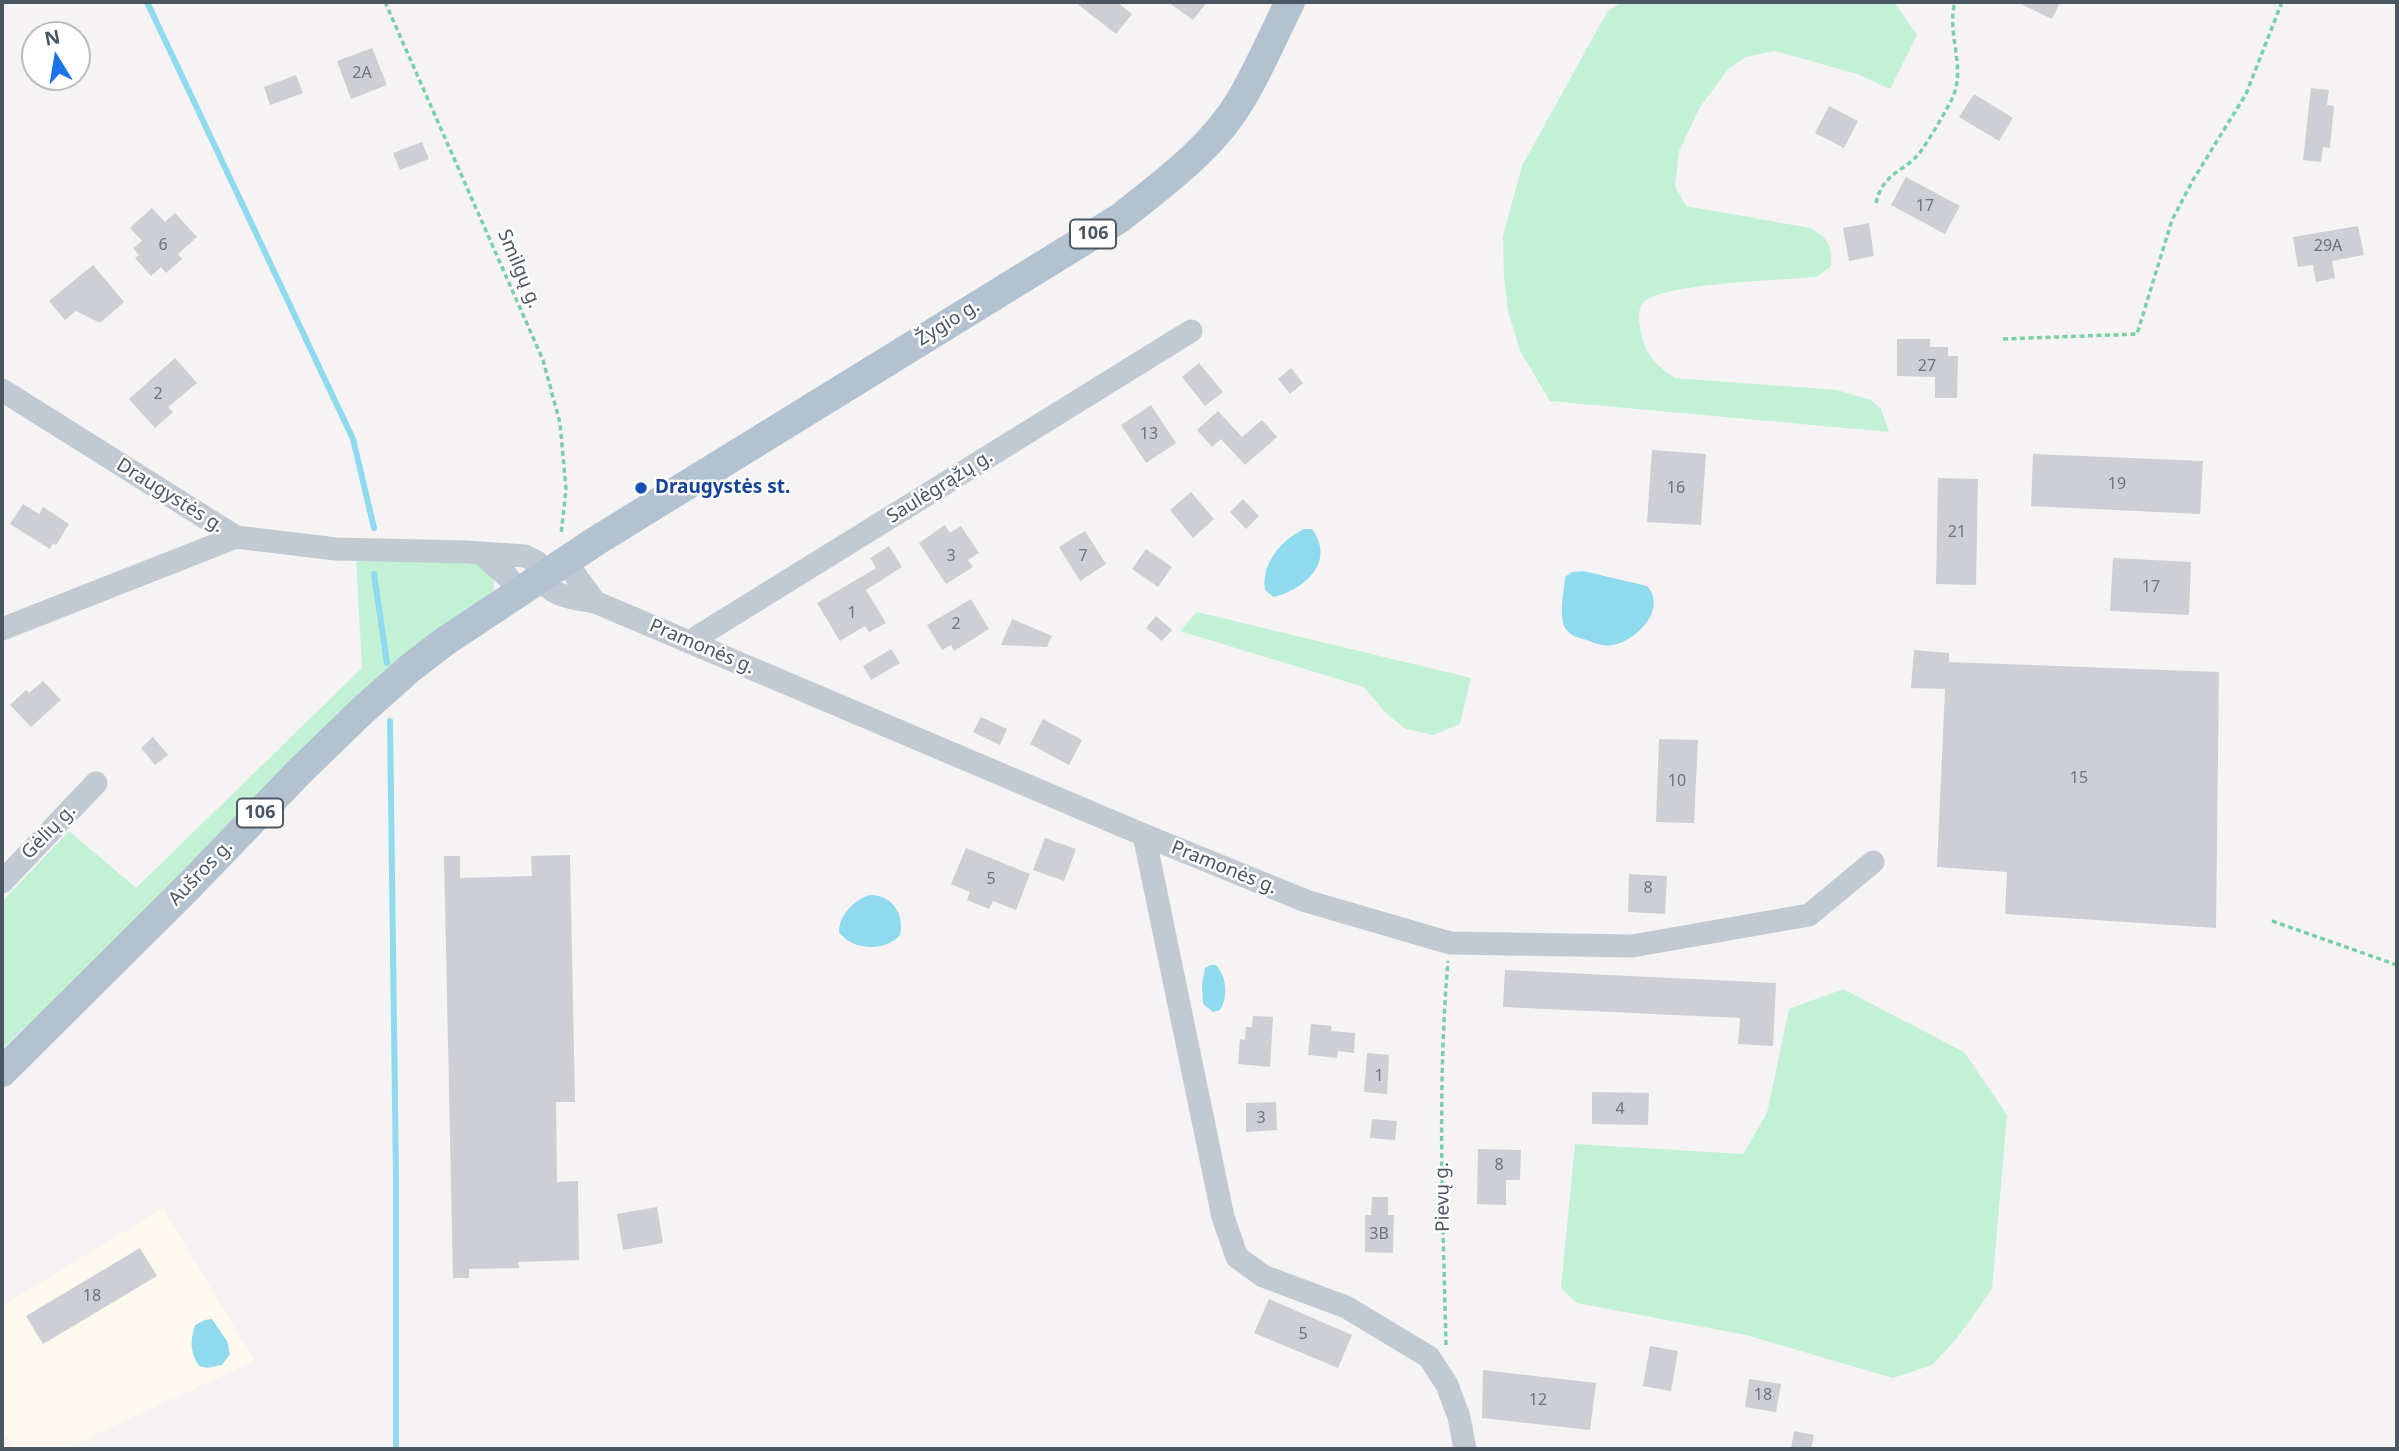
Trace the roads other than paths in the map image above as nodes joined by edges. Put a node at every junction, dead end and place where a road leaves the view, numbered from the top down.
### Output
1 (1290, 2) edge
2 (1191, 331) dead end
3 (2, 390) edge
4 (236, 537) junction
5 (482, 554) junction
6 (542, 576) junction
7 (595, 602) junction
8 (2, 629) edge
9 (689, 642) junction
10 (96, 783) dead end
11 (1144, 835) junction
12 (1873, 862) dead end
13 (2, 882) edge
14 (2, 1072) edge
15 (1465, 1449) edge

1 - 6 main road, Žygio g. / 106
2 - 9 street, Saulėgrąžų g.
3 - 4 street, Draugystės g.
4 - 5 street, Draugystės g.
4 - 8 street
5 - 6 street
5 - 6 street, Draugystės g.
6 - 7 street
6 - 7 street, Pramonės g.
6 - 14 main road, Aušros g. / 106
7 - 9 street, Pramonės g.
9 - 11 street, Pramonės g.
10 - 13 street, Gėlių g.
11 - 12 street, Pramonės g.
11 - 15 street

